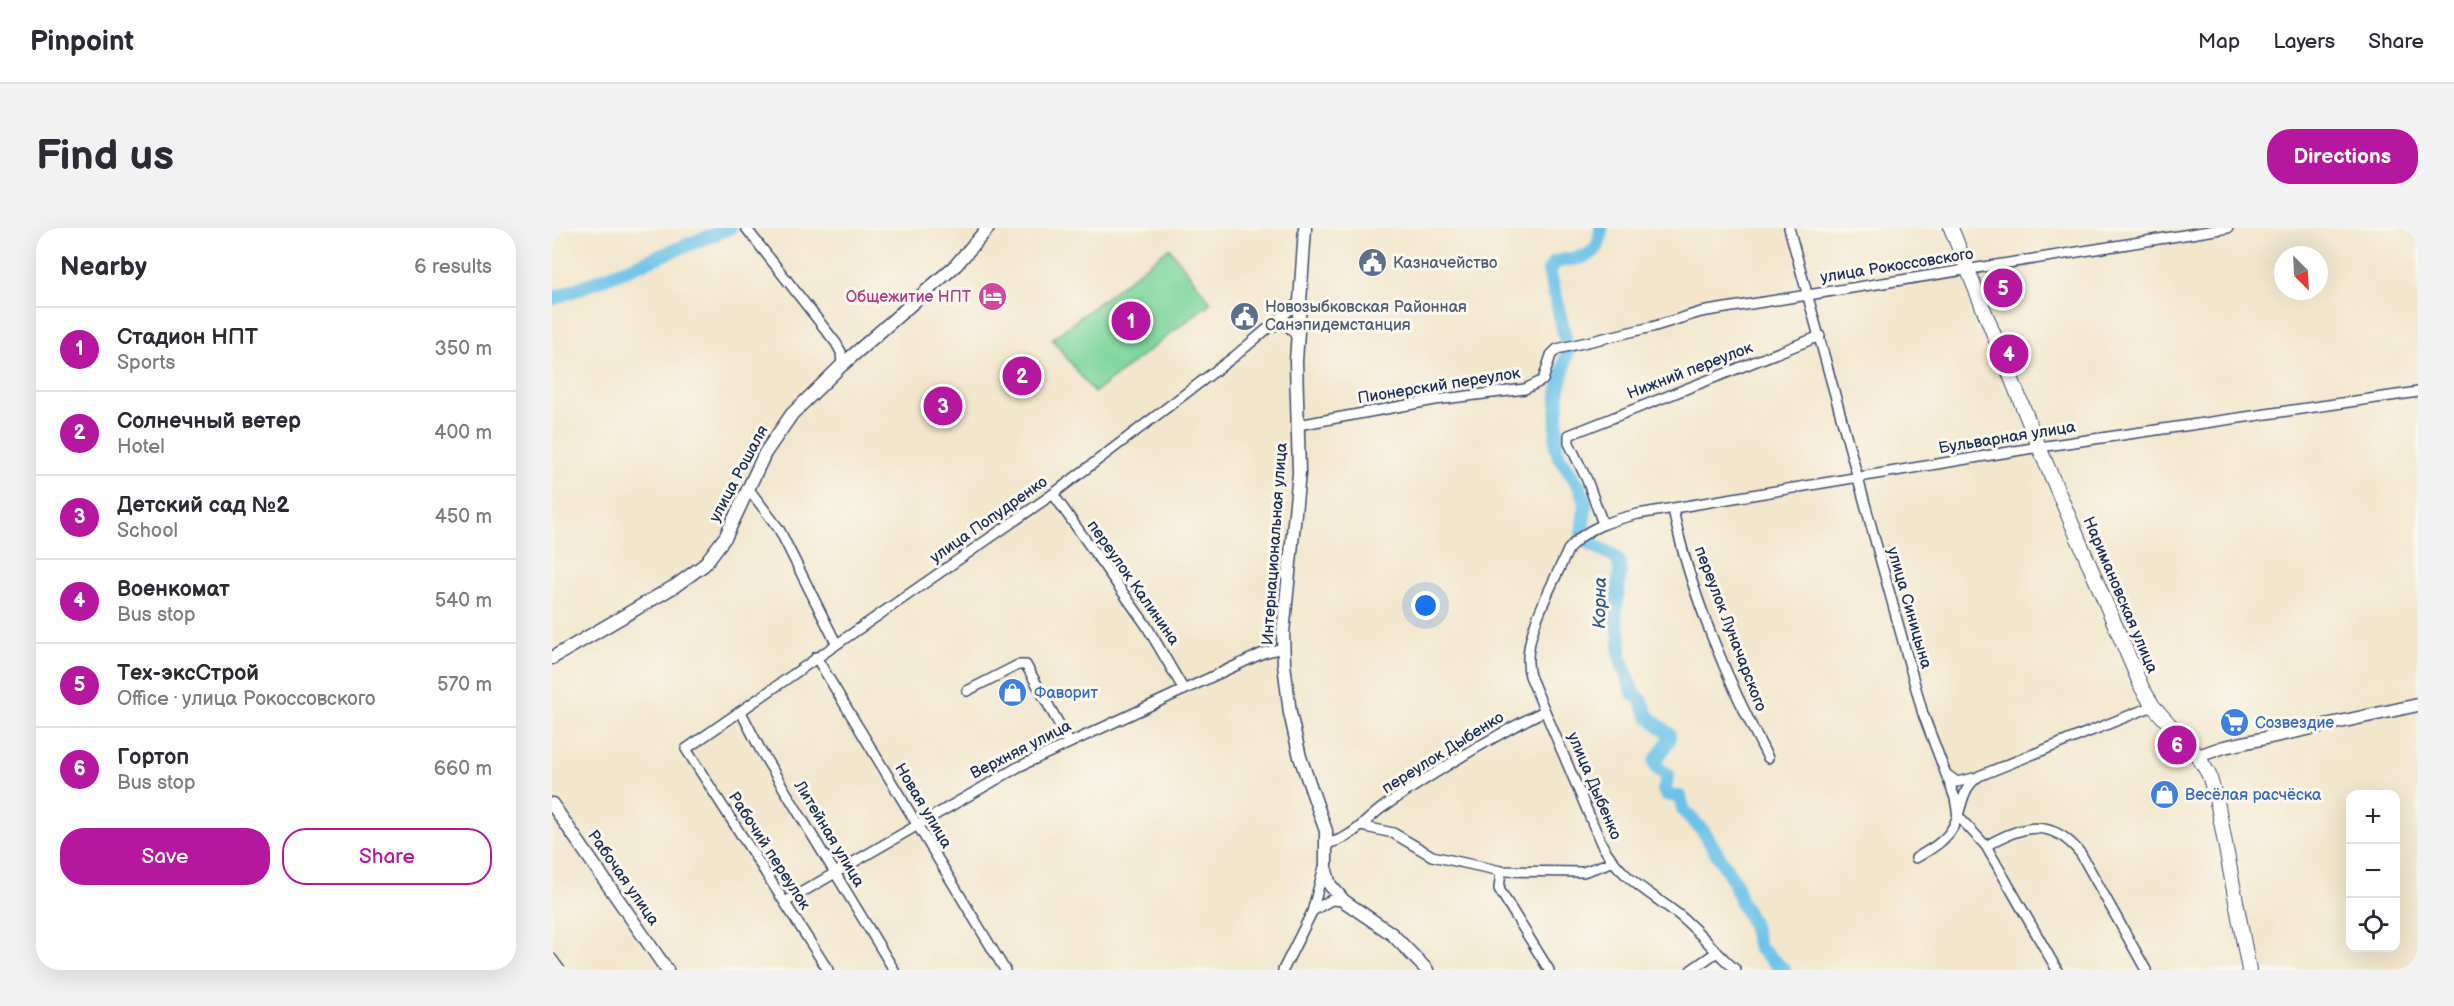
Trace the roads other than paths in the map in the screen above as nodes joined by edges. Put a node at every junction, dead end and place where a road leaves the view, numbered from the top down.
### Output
1 (988, 228) edge
2 (1305, 228) edge
3 (1789, 228) edge
4 (1951, 228) edge
5 (2228, 228) edge
6 (749, 231) edge
7 (1967, 270) junction
8 (1808, 295) junction
9 (1299, 302) junction
10 (1270, 328) junction
11 (1820, 336) junction
12 (1297, 340) junction
13 (836, 343) junction
14 (866, 344) junction
15 (1569, 346) joint
16 (842, 365) junction
17 (2418, 392) edge
18 (1298, 425) junction
19 (2039, 447) junction
20 (1856, 477) junction
21 (748, 488) junction
22 (1053, 494) junction
23 (1672, 509) junction
24 (1603, 524) junction
25 (1532, 632) joint
26 (836, 643) junction
27 (1283, 648) junction
28 (816, 657) junction
29 (552, 658) edge
30 (1184, 690) junction
31 (967, 691) dead end
32 (2418, 705) edge
33 (2153, 706) junction
34 (1545, 711) junction
35 (741, 712) junction
36 (1069, 742) junction
37 (686, 749) joint
38 (2198, 756) junction
39 (1768, 758) dead end
40 (1944, 772) junction
41 (1979, 776) junction
42 (552, 804) edge
43 (1958, 816) junction
44 (916, 825) junction
45 (1360, 826) junction
46 (1986, 846) junction
47 (1326, 849) junction
48 (1916, 858) dead end
49 (1612, 862) junction
50 (1501, 871) junction
51 (834, 872) junction
52 (1344, 901) junction
53 (785, 902) junction
54 (1312, 912) junction
55 (1717, 952) junction
56 (552, 959) edge
57 (560, 970) edge
58 (667, 970) edge
59 (828, 970) edge
60 (894, 970) edge
61 (1005, 970) edge
62 (1283, 970) edge
63 (1427, 970) edge
64 (1549, 970) edge
65 (1691, 970) edge
66 (1736, 970) edge
67 (2057, 970) edge
68 (2146, 970) edge
69 (2249, 970) edge

1 - 14 street, улица Рошаля
2 - 9 street, Интернациональная улица
3 - 8 street, улица Синицына
4 - 7 main road, Наримановская улица
5 - 7 street, улица Рокоссовского
6 - 13 street
7 - 8 street, улица Рокоссовского
7 - 19 main road, Наримановская улица
8 - 11 street, улица Синицына
8 - 15 street, улица Рокоссовского
9 - 10 street, улица Попудренко
9 - 12 street, Интернациональная улица
10 - 12 street
10 - 22 street, улица Попудренко
11 - 20 street, улица Синицына
11 - 24 street, Нижний переулок
12 - 18 street, Интернациональная улица
13 - 14 street
13 - 16 street
14 - 16 street, улица Рошаля
15 - 18 street, Пионерский переулок
16 - 21 street, улица Рошаля
17 - 19 street, Бульварная улица
18 - 27 street, Интернациональная улица
19 - 20 street, Бульварная улица
19 - 33 main road, Наримановская улица
20 - 23 street, Бульварная улица
20 - 40 street, улица Синицына
21 - 26 street
21 - 29 street, улица Рошаля
22 - 26 street, улица Попудренко
22 - 30 street, переулок Калинина
23 - 24 street, Бульварная улица
23 - 39 street, переулок Луначарского
24 - 25 street, Бульварная улица
25 - 34 street, улица Дыбенко
26 - 28 street, улица Попудренко
27 - 30 street, Верхняя улица
27 - 47 street, Интернациональная улица
28 - 35 street, улица Попудренко
28 - 44 street, Новая улица
30 - 36 street, Верхняя улица
31 - 36 street
32 - 38 street
33 - 38 main road, Наримановская улица
33 - 41 street
34 - 45 street, переулок Дыбенко
34 - 49 street, улица Дыбенко
35 - 37 street, улица Попудренко
35 - 51 street, Литейная улица
36 - 44 street, Верхняя улица
37 - 53 street, Рабочий переулок
38 - 69 main road, Наримановская улица
40 - 41 street
40 - 43 street, улица Синицына
41 - 43 street
42 - 58 street, Рабочая улица
43 - 46 street, улица Синицына
43 - 48 street
44 - 51 street, Верхняя улица
44 - 61 street, Новая улица
45 - 47 street, переулок Дыбенко
45 - 50 street
46 - 67 street, улица Синицына
46 - 68 street
47 - 52 street, Интернациональная улица
47 - 54 street, Интернациональная улица
49 - 50 street
49 - 55 street, улица Дыбенко
50 - 64 street
51 - 53 street, Верхняя улица
51 - 60 street, Литейная улица
52 - 54 street
52 - 63 street
53 - 59 street, Рабочий переулок
54 - 62 street, Интернациональная улица
55 - 65 street
55 - 66 street, улица Дыбенко
56 - 57 street

